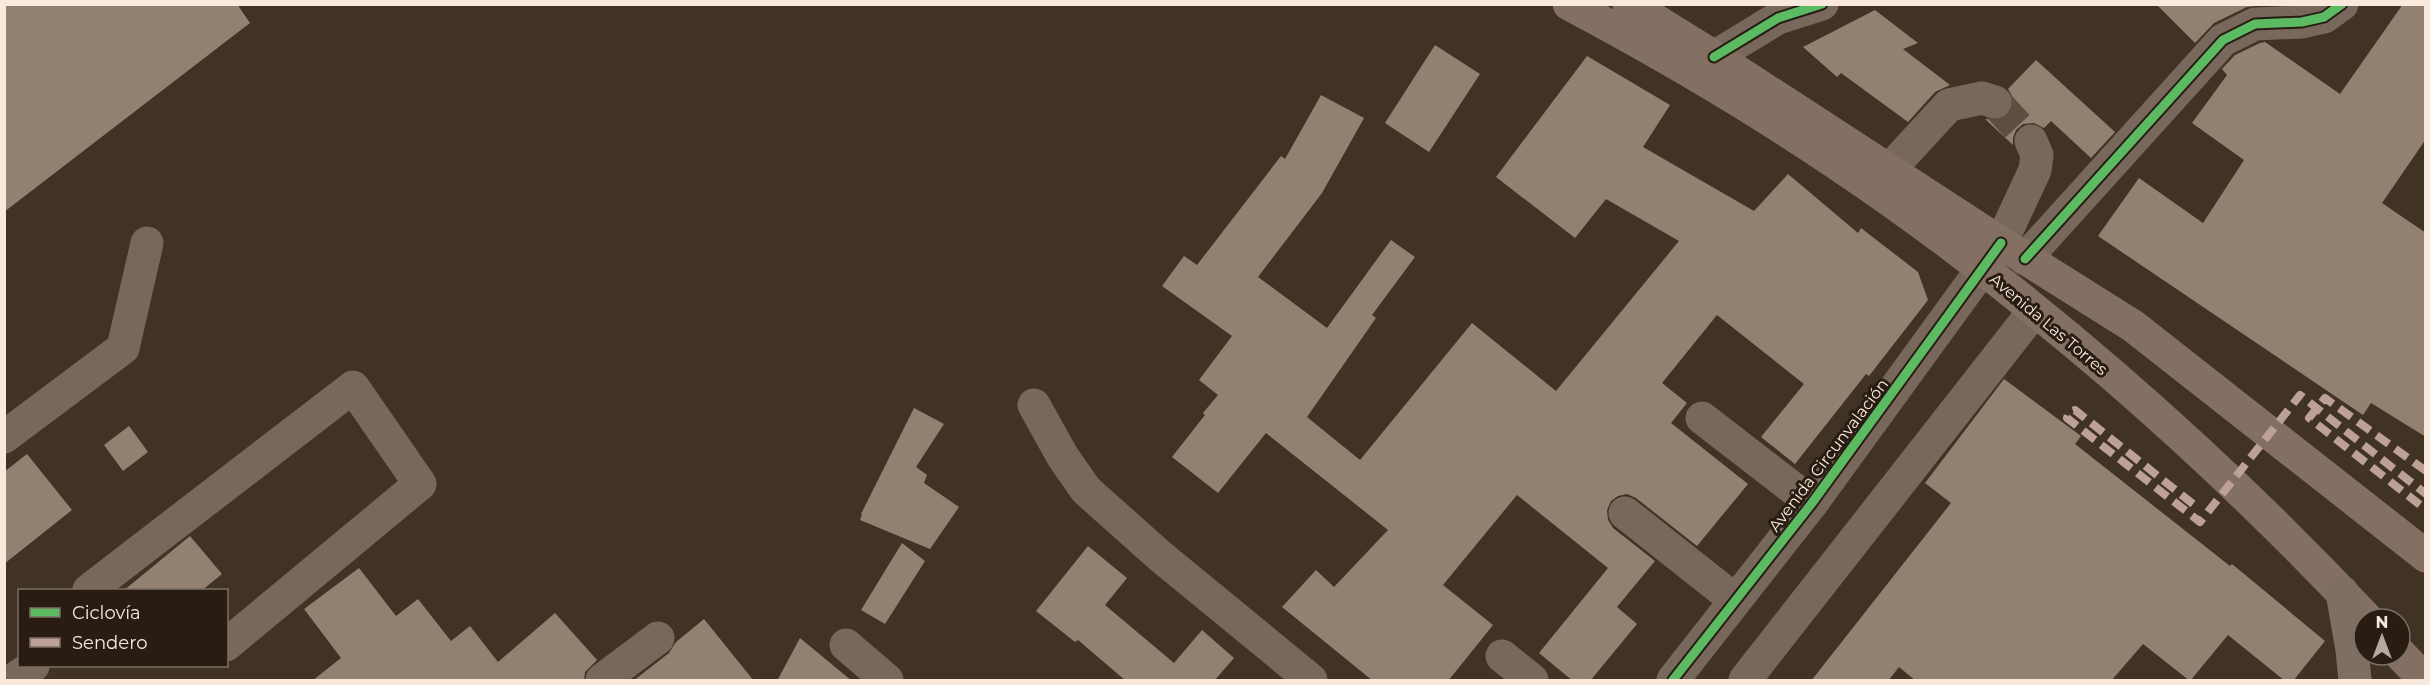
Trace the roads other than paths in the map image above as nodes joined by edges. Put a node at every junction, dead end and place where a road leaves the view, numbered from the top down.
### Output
1 (1569, 4) edge
2 (1629, 4) edge
3 (1822, 4) edge
4 (2342, 4) edge
5 (1714, 57) junction
6 (1995, 102) dead end
7 (2031, 141) tunnel mouth
8 (1889, 170) junction
9 (147, 243) dead end
10 (2003, 257) junction
11 (2034, 311) junction
12 (1034, 405) dead end
13 (1702, 418) dead end
14 (4, 438) edge
15 (1812, 503) junction
16 (1625, 513) dead end
17 (2422, 551) edge
18 (92, 589) edge
19 (2342, 592) junction
20 (1736, 600) junction
21 (2356, 607) edge
22 (658, 638) dead end
23 (228, 643) edge
24 (846, 645) dead end
25 (1502, 656) dead end
26 (32, 667) edge
27 (2412, 667) edge
28 (2348, 675) edge
29 (13, 681) edge
30 (602, 681) edge
31 (887, 681) edge
32 (1311, 681) edge
33 (1532, 681) edge
34 (1673, 681) edge
35 (1745, 681) edge
36 (2425, 681) edge

1 - 10 main road, Avenida Las Torres
2 - 5 main road, Avenida Las Torres
3 - 5 street
4 - 10 street
5 - 8 main road, Avenida Las Torres
6 - 8 street
7 - 10 street
8 - 10 main road, Avenida Las Torres
9 - 14 street
10 - 11 main road, Avenida Las Torres
10 - 15 street, Avenida Circunvalación
10 - 17 main road, Avenida Las Torres
11 - 19 main road, Avenida Las Torres
11 - 35 street
12 - 32 street
13 - 15 street
15 - 20 street, Avenida Circunvalación
16 - 20 street
18 - 23 street
19 - 21 main road, Avenida Las Torres
19 - 28 highway
20 - 34 street, Avenida Circunvalación
22 - 30 street
24 - 31 street
25 - 33 street
26 - 29 street
27 - 36 main road

